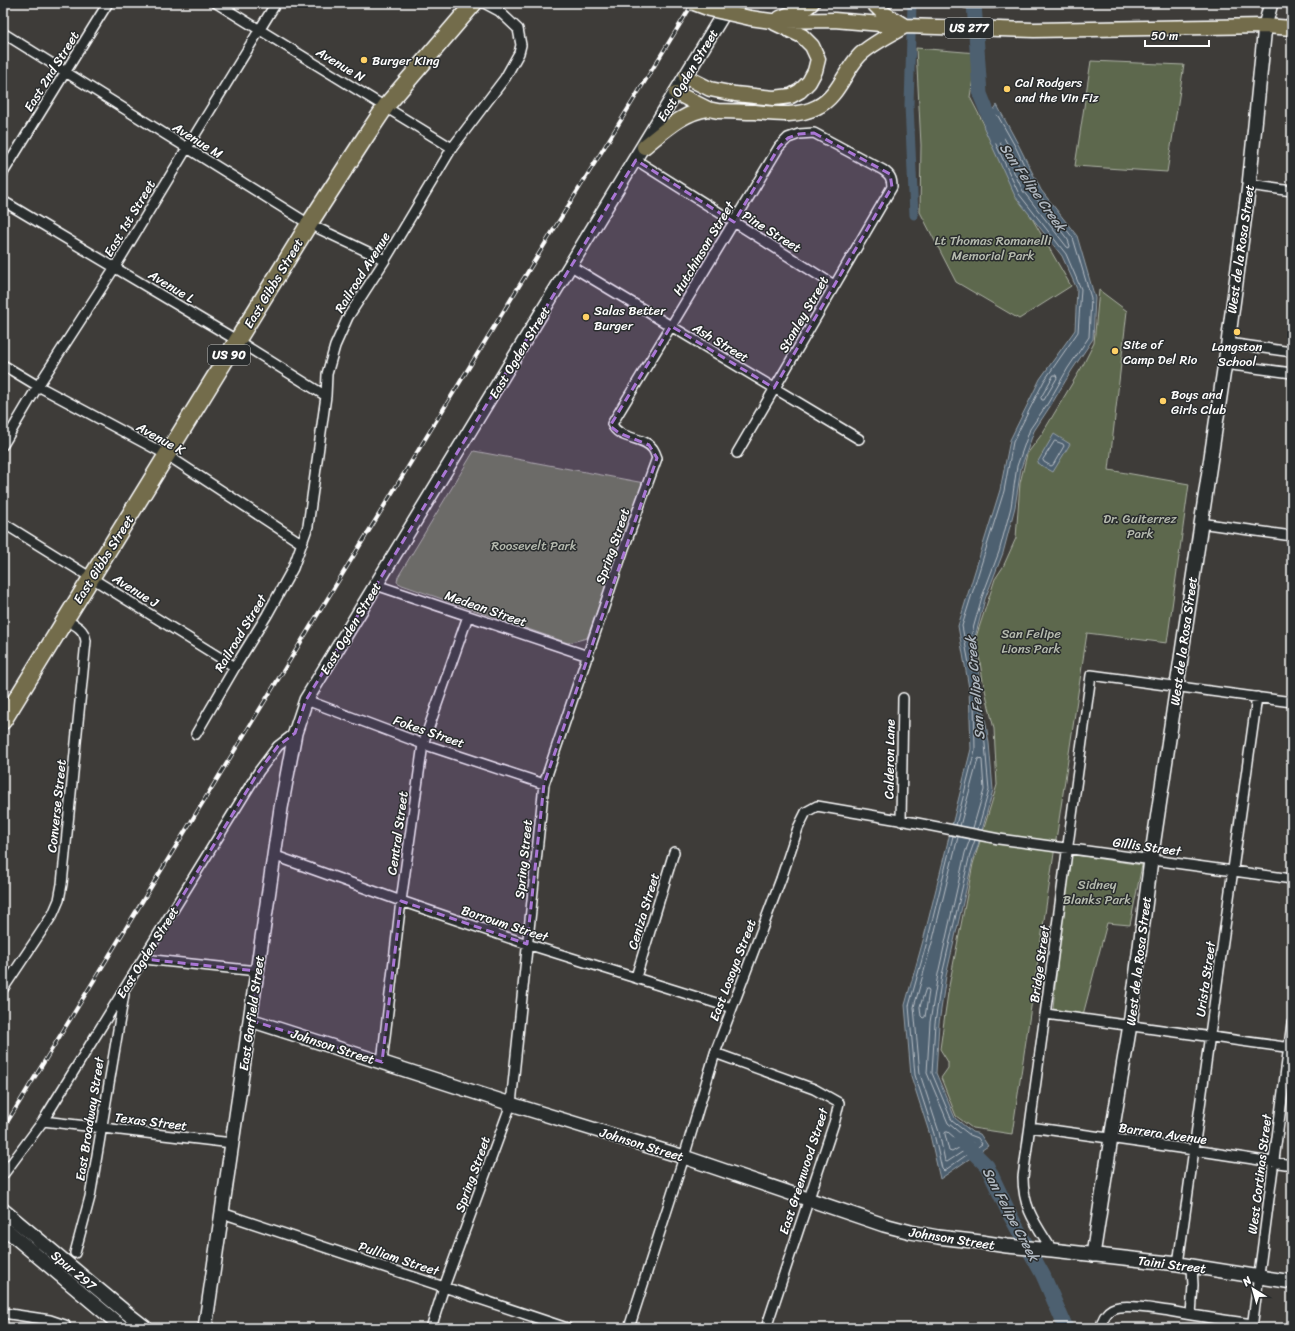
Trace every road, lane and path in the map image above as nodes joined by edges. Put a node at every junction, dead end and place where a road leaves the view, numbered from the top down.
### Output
1 (108, 3) edge
2 (216, 3) edge
3 (276, 3) edge
4 (474, 3) edge
5 (484, 3) edge
6 (694, 3) edge
7 (730, 3) edge
8 (812, 3) edge
9 (873, 3) edge
10 (966, 3) edge
11 (993, 3) edge
12 (1271, 3) edge
13 (771, 21) junction
14 (905, 26) junction
15 (1265, 26) junction
16 (1292, 28) edge
17 (259, 30) junction
18 (3, 33) edge
19 (65, 73) junction
20 (686, 77) junction
21 (676, 92) junction
22 (386, 106) junction
23 (708, 109) junction
24 (644, 146) junction
25 (779, 147) joint
26 (187, 148) junction
27 (452, 148) junction
28 (636, 160) junction
29 (3, 173) edge
30 (1249, 186) junction
31 (1292, 191) edge
32 (3, 201) edge
33 (734, 222) junction
34 (309, 224) junction
35 (385, 260) junction
36 (571, 266) junction
37 (115, 267) junction
38 (834, 285) junction
39 (670, 326) junction
40 (238, 340) junction
41 (1228, 343) junction
42 (1292, 352) edge
43 (1224, 364) junction
44 (3, 365) edge
45 (1292, 373) edge
46 (38, 386) junction
47 (774, 388) junction
48 (326, 396) junction
49 (612, 424) joint
50 (859, 439) dead end
51 (3, 445) edge
52 (737, 453) dead end
53 (168, 455) junction
54 (3, 523) edge
55 (1200, 523) junction
56 (1292, 536) edge
57 (301, 543) junction
58 (92, 578) junction
59 (376, 585) junction
60 (468, 616) junction
61 (65, 620) junction
62 (588, 656) junction
63 (235, 667) junction
64 (1177, 686) junction
65 (1257, 697) junction
66 (904, 698) dead end
67 (306, 700) junction
68 (1292, 702) edge
69 (3, 721) edge
70 (295, 733) junction
71 (196, 734) dead end
72 (423, 744) junction
73 (544, 784) junction
74 (901, 821) junction
75 (999, 839) joint
76 (1068, 849) junction
77 (674, 852) dead end
78 (273, 855) junction
79 (1151, 860) junction
80 (1233, 871) junction
81 (1292, 879) edge
82 (401, 901) junction
83 (527, 944) junction
84 (144, 959) junction
85 (257, 972) junction
86 (636, 977) junction
87 (124, 988) junction
88 (3, 989) edge
89 (732, 1008) junction
90 (1046, 1014) junction
91 (250, 1020) junction
92 (1292, 1023) edge
93 (1130, 1025) junction
94 (1210, 1036) junction
95 (1290, 1047) edge
96 (716, 1053) junction
97 (382, 1062) junction
98 (512, 1104) junction
99 (44, 1121) junction
100 (1030, 1127) junction
101 (101, 1128) junction
102 (1111, 1138) junction
103 (232, 1143) junction
104 (1194, 1150) junction
105 (684, 1157) junction
106 (1273, 1163) junction
107 (1292, 1165) edge
108 (3, 1175) edge
109 (809, 1199) junction
110 (3, 1210) edge
111 (222, 1213) junction
112 (3, 1227) edge
113 (1045, 1250) junction
114 (75, 1253) dead end
115 (1094, 1255) junction
116 (1178, 1264) junction
117 (1192, 1266) junction
118 (1259, 1276) junction
119 (1292, 1282) edge
120 (444, 1287) junction
121 (3, 1313) edge
122 (1191, 1315) junction
123 (1252, 1326) edge
124 (65, 1327) edge
125 (123, 1328) edge
126 (146, 1328) edge
127 (205, 1328) edge
128 (431, 1328) edge
129 (567, 1328) edge
130 (629, 1328) edge
131 (766, 1328) edge
132 (1101, 1328) edge

1 - 19 street, East 2nd Street
2 - 17 street, Avenue N
3 - 17 street, East 1st Street
4 - 22 highway, East Gibbs Street / US 90
5 - 27 street, Railroad Avenue
6 - 13 main road, US 277, bridge
7 - 20 street, East Ogden Street
8 - 13 main road
9 - 14 main road
10 - 11 street
12 - 15 street, West de la Rosa Street
13 - 14 main road, US 277
13 - 20 main road
14 - 15 main road, US 277
14 - 23 main road
15 - 16 main road, US 277
15 - 30 street, West de la Rosa Street
17 - 22 street, Avenue N
17 - 26 street, East 1st Street
18 - 19 street, Avenue M
19 - 26 street, Avenue M
19 - 29 street, East 2nd Street
20 - 21 street, East Ogden Street
21 - 23 main road
21 - 24 street, East Ogden Street
22 - 27 street, Avenue N
22 - 34 highway, East Gibbs Street / US 90
23 - 24 main road
24 - 28 street, East Ogden Street
25 - 33 street, Hutchinson Street
25 - 38 street, Stanley Street
26 - 34 street, Avenue M
26 - 37 street, East 1st Street
27 - 35 street, Railroad Avenue
28 - 33 street, Pine Street
28 - 36 street, East Ogden Street
30 - 31 street
30 - 41 street, West de la Rosa Street
32 - 37 street, Avenue L
33 - 38 street, Pine Street
33 - 39 street, Hutchinson Street
34 - 35 street, Avenue M
34 - 40 highway, East Gibbs Street / US 90
35 - 48 street, Railroad Avenue
36 - 39 street, Ash Street
36 - 59 street, East Ogden Street
37 - 40 street, Avenue L
37 - 46 street, East 1st Street
38 - 47 street, Stanley Street
39 - 47 street, Ash Street
39 - 49 street, Hutchinson Street
40 - 48 street, Avenue L
40 - 53 highway, East Gibbs Street / US 90
41 - 42 street
41 - 43 street, West de la Rosa Street
43 - 45 street
43 - 55 street, West de la Rosa Street
44 - 46 street, Avenue K
46 - 51 street, East 1st Street
46 - 53 street, Avenue K
47 - 50 street, Ash Street
47 - 52 street, Stanley Street
48 - 57 street, Railroad Avenue
49 - 62 street, Spring Street
53 - 57 street, Avenue K
53 - 58 highway, East Gibbs Street / US 90
54 - 58 street, Avenue J
55 - 56 street
55 - 64 street, West de la Rosa Street
57 - 63 street, Railroad Street
58 - 61 highway, East Gibbs Street / US 90
58 - 63 street, Avenue J
59 - 60 street, Medean Street
59 - 67 street, East Ogden Street
60 - 62 street, Medean Street
60 - 72 street, Central Street
61 - 69 highway, East Gibbs Street / US 90
61 - 88 street, Converse Street
62 - 73 street, Spring Street
63 - 71 street, Railroad Street
64 - 65 street
64 - 76 street, Bridge Street
64 - 79 street, West de la Rosa Street
65 - 68 street
65 - 80 street, Urista Street
66 - 74 street, Calderon Lane
67 - 70 street, East Garfield Street
67 - 72 street, Fokes Street
70 - 78 street, East Garfield Street
70 - 84 street, East Ogden Street
72 - 73 street, Fokes Street
72 - 82 street, Central Street
73 - 83 street, Spring Street
74 - 75 street, East Losoya Street
74 - 89 street, East Losoya Street
75 - 76 street, Gillis Street
76 - 79 street, Gillis Street
76 - 90 street, Bridge Street
77 - 86 street, Ceniza Street
78 - 82 street, Borroum Street
78 - 85 street, East Garfield Street
79 - 80 street, Gillis Street
79 - 93 street, West de la Rosa Street
80 - 81 street, Gillis Street
80 - 94 street, Urista Street
82 - 83 street, Borroum Street
82 - 97 street, Central Street
83 - 86 street, Borroum Street
83 - 98 street, Spring Street
84 - 85 street
84 - 87 street, East Ogden Street
85 - 91 street, East Garfield Street
86 - 89 street, Borroum Street
87 - 99 street, East Ogden Street
87 - 101 street, East Broadway Street
89 - 96 street, East Losoya Street
90 - 93 street
90 - 100 street, Bridge Street
91 - 97 street, Johnson Street
91 - 103 street, East Garfield Street
92 - 95 street, West Cortinas Street
93 - 94 street
93 - 102 street, West de la Rosa Street
94 - 95 street
94 - 104 street, Urista Street
95 - 106 street, West Cortinas Street
96 - 105 street, East Losoya Street
96 - 109 street, East Greenwood Street
97 - 98 street, Johnson Street
98 - 105 street, Johnson Street
98 - 120 street, Spring Street
99 - 101 street, Texas Street
99 - 108 street, East Ogden Street
100 - 102 street, Barrera Avenue
100 - 113 street, Bridge Street
101 - 103 street, Texas Street
101 - 114 street, East Broadway Street
102 - 104 street, Barrera Avenue
102 - 115 street, West de la Rosa Street
103 - 111 street, East Garfield Street
104 - 106 street, Barrera Avenue
104 - 116 street, Urista Street
105 - 109 street, Johnson Street
105 - 130 street, East Losoya Street
106 - 107 street, Barrera Avenue
106 - 118 street, West Cortinas Street
109 - 113 street, Johnson Street
109 - 131 street, East Greenwood Street
110 - 126 street, Spur 297
111 - 120 street, Pulliam Street
111 - 127 street, East Garfield Street
112 - 125 street, Spur 297
113 - 115 street, Taini Street
115 - 116 street, Taini Street
116 - 117 street, Taini Street
117 - 118 street, Taini Street
117 - 122 street
118 - 119 street, Taini Street
118 - 123 street, West Cortinas Street
120 - 128 street, Spring Street
120 - 129 street, Pulliam Street
121 - 124 street
122 - 123 street
122 - 132 street

